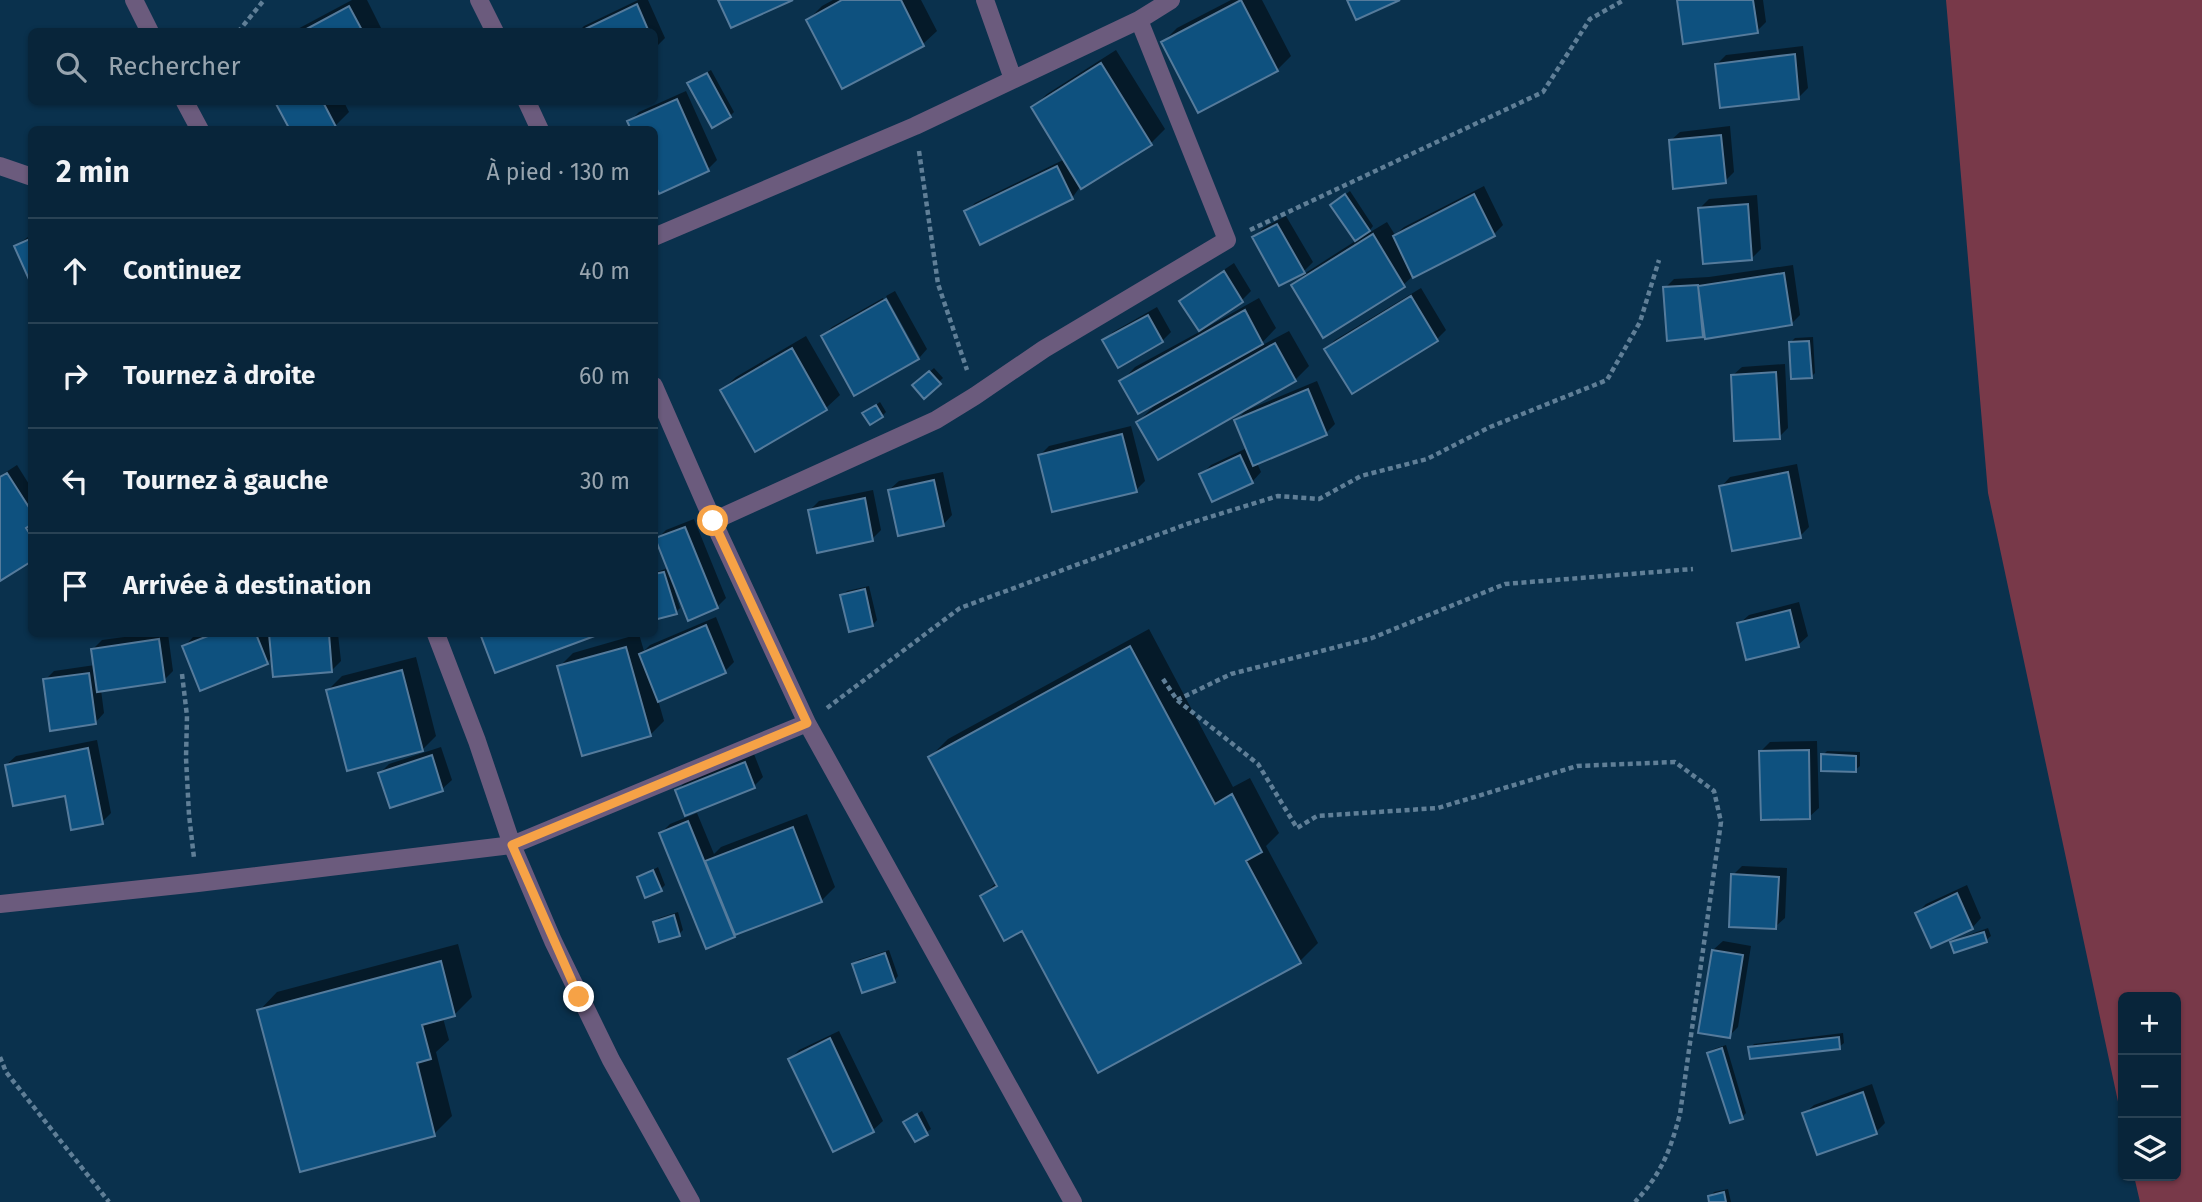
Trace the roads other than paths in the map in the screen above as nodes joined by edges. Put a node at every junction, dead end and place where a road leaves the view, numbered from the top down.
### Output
1 (134, 0) edge
2 (479, 0) edge
3 (985, 0) edge
4 (1171, 0) edge
5 (1139, 20) junction
6 (148, 28) edge
7 (493, 28) edge
8 (1013, 79) junction
9 (187, 105) edge
10 (528, 105) edge
11 (198, 126) edge
12 (538, 126) edge
13 (0, 166) edge
14 (28, 176) edge
15 (658, 235) edge
16 (658, 395) edge
17 (713, 521) junction
18 (437, 637) edge
19 (807, 723) junction
20 (512, 845) junction
21 (0, 904) edge
22 (691, 1202) edge
23 (1073, 1202) edge

1 - 6 street
2 - 7 street
3 - 8 street
4 - 5 street
5 - 8 street
5 - 17 street
8 - 15 street
9 - 11 street
10 - 12 street
13 - 14 street
16 - 17 street
17 - 19 street
18 - 20 street
19 - 20 street
19 - 23 street
20 - 21 street
20 - 22 street

